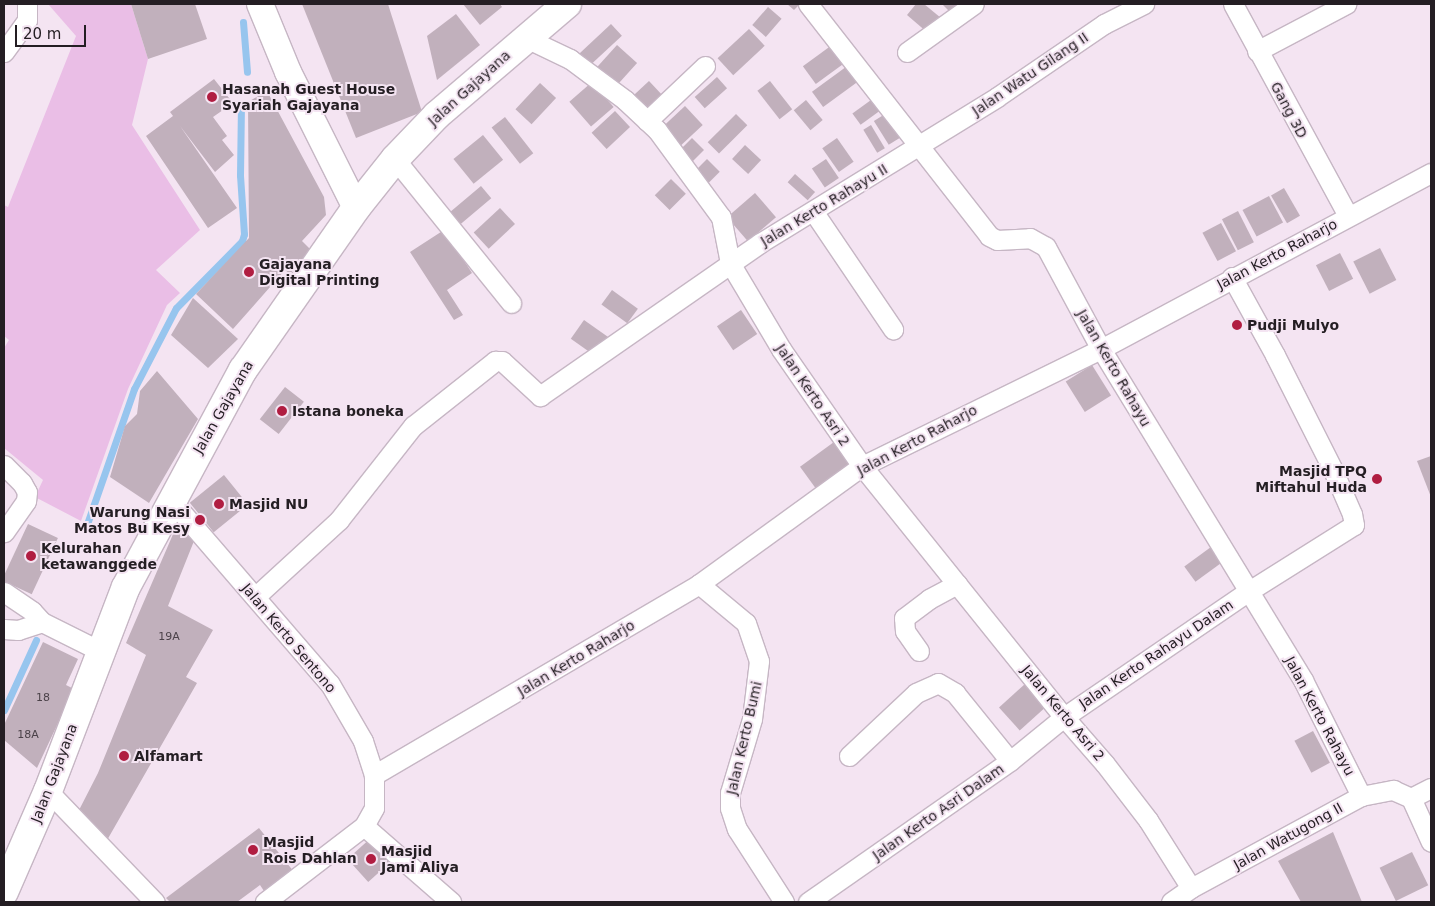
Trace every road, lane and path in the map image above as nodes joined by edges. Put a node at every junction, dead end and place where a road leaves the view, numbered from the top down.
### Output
1 (27, 4) edge
2 (260, 4) edge
3 (567, 4) edge
4 (808, 4) edge
5 (974, 4) edge
6 (1144, 4) edge
7 (1233, 4) edge
8 (1346, 4) edge
9 (526, 38) junction
10 (1257, 51) junction
11 (4, 52) edge
12 (907, 52) dead end
13 (705, 66) dead end
14 (647, 121) junction
15 (919, 147) junction
16 (395, 159) junction
17 (1431, 173) edge
18 (356, 208) junction
19 (813, 211) junction
20 (1348, 216) junction
21 (730, 263) junction
22 (1232, 277) junction
23 (511, 303) dead end
24 (893, 329) dead end
25 (1101, 349) junction
26 (4, 465) edge
27 (862, 466) junction
28 (171, 500) junction
29 (4, 532) edge
30 (699, 584) junction
31 (957, 584) junction
32 (1249, 591) junction
33 (4, 592) edge
34 (255, 597) junction
35 (42, 622) junction
36 (4, 629) edge
37 (100, 651) junction
38 (918, 651) dead end
39 (1064, 717) junction
40 (849, 756) dead end
41 (1010, 761) junction
42 (374, 775) junction
43 (1431, 788) edge
44 (48, 792) junction
45 (1361, 796) junction
46 (1411, 798) junction
47 (364, 826) junction
48 (1431, 842) edge
49 (1191, 888) junction
50 (4, 892) edge
51 (155, 902) edge
52 (265, 902) edge
53 (451, 902) edge
54 (784, 902) edge
55 (808, 902) edge
56 (1172, 902) edge

1 - 11 street
2 - 18 main road
3 - 9 main road, Jalan Gajayana
4 - 15 street, Jalan Kerto Rahayu
5 - 12 street
6 - 15 street, Jalan Watu Gilang II
7 - 10 street, Gang 3D
8 - 10 street
9 - 14 street, Jalan Kerto Asri 2
9 - 16 main road, Jalan Gajayana
10 - 20 street, Gang 3D
13 - 14 street
14 - 21 street, Jalan Kerto Asri 2
15 - 19 street, Jalan Kerto Rahayu II
15 - 25 street, Jalan Kerto Rahayu
16 - 18 main road, Jalan Gajayana
16 - 23 street
17 - 20 street, Jalan Kerto Raharjo
18 - 28 main road, Jalan Gajayana
19 - 21 street, Jalan Kerto Rahayu II
19 - 24 street
20 - 22 street, Jalan Kerto Raharjo
21 - 27 street, Jalan Kerto Asri 2
21 - 34 street, Jalan Kerto Rahayu II
22 - 25 street, Jalan Kerto Raharjo
22 - 32 street, Jalan Kerto Rahayu Dalam
25 - 27 street, Jalan Kerto Raharjo
25 - 32 street, Jalan Kerto Rahayu
26 - 29 street
27 - 30 street, Jalan Kerto Raharjo
27 - 31 street, Jalan Kerto Asri 2
28 - 34 street, Jalan Kerto Sentono
28 - 37 main road, Jalan Gajayana
30 - 42 street, Jalan Kerto Raharjo
30 - 54 street, Jalan Kerto Bumi
31 - 38 street
31 - 39 street, Jalan Kerto Asri 2
32 - 39 street, Jalan Kerto Rahayu Dalam
32 - 45 street, Jalan Kerto Rahayu
33 - 35 street
34 - 42 street, Jalan Kerto Sentono
35 - 36 street
35 - 37 street
37 - 44 main road, Jalan Gajayana
39 - 41 street, Jalan Kerto Asri Dalam
39 - 49 street, Jalan Kerto Asri 2
40 - 41 street
41 - 55 street, Jalan Kerto Asri Dalam
42 - 47 street, Jalan Kerto Sentono
43 - 46 street
44 - 50 main road, Jalan Gajayana
44 - 51 street
45 - 46 street, Jalan Watugong II
45 - 49 street, Jalan Watugong II
46 - 48 street
47 - 52 street
47 - 53 street
49 - 56 street, Jalan Watugong II

